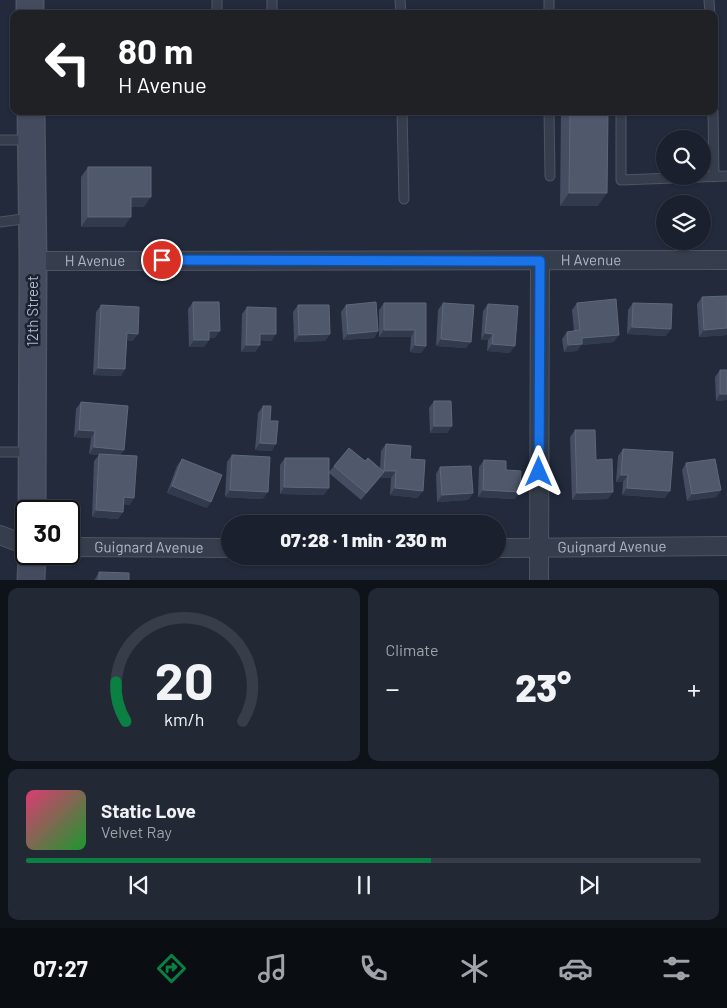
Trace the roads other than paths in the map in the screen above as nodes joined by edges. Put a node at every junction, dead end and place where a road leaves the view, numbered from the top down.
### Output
1 (31, 115) edge
2 (402, 115) edge
3 (550, 115) edge
4 (621, 115) edge
5 (713, 115) edge
6 (0, 140) edge
7 (32, 140) junction
8 (550, 176) dead end
9 (714, 176) junction
10 (727, 176) edge
11 (404, 199) dead end
12 (32, 218) junction
13 (0, 222) edge
14 (727, 260) edge
15 (33, 261) junction
16 (540, 261) junction
17 (0, 452) edge
18 (32, 452) junction
19 (32, 500) edge
20 (0, 535) edge
21 (15, 541) edge
22 (727, 546) edge
23 (80, 547) edge
24 (221, 548) edge
25 (506, 548) edge
26 (539, 548) junction
27 (32, 565) edge
28 (31, 580) edge
29 (539, 580) edge

1 - 7 main road, 12th Street
2 - 11 lane
3 - 8 lane
4 - 9 lane
5 - 9 lane
6 - 7 lane
7 - 12 main road, 12th Street
9 - 10 lane
12 - 13 lane
12 - 15 main road, 12th Street
14 - 16 street, H Avenue
15 - 16 street, H Avenue
15 - 18 main road, 12th Street
16 - 26 street
17 - 18 lane
18 - 19 main road, 12th Street
20 - 21 street
22 - 26 street, Guignard Avenue
23 - 24 street, Guignard Avenue
25 - 26 street, Guignard Avenue
26 - 29 street
27 - 28 main road

